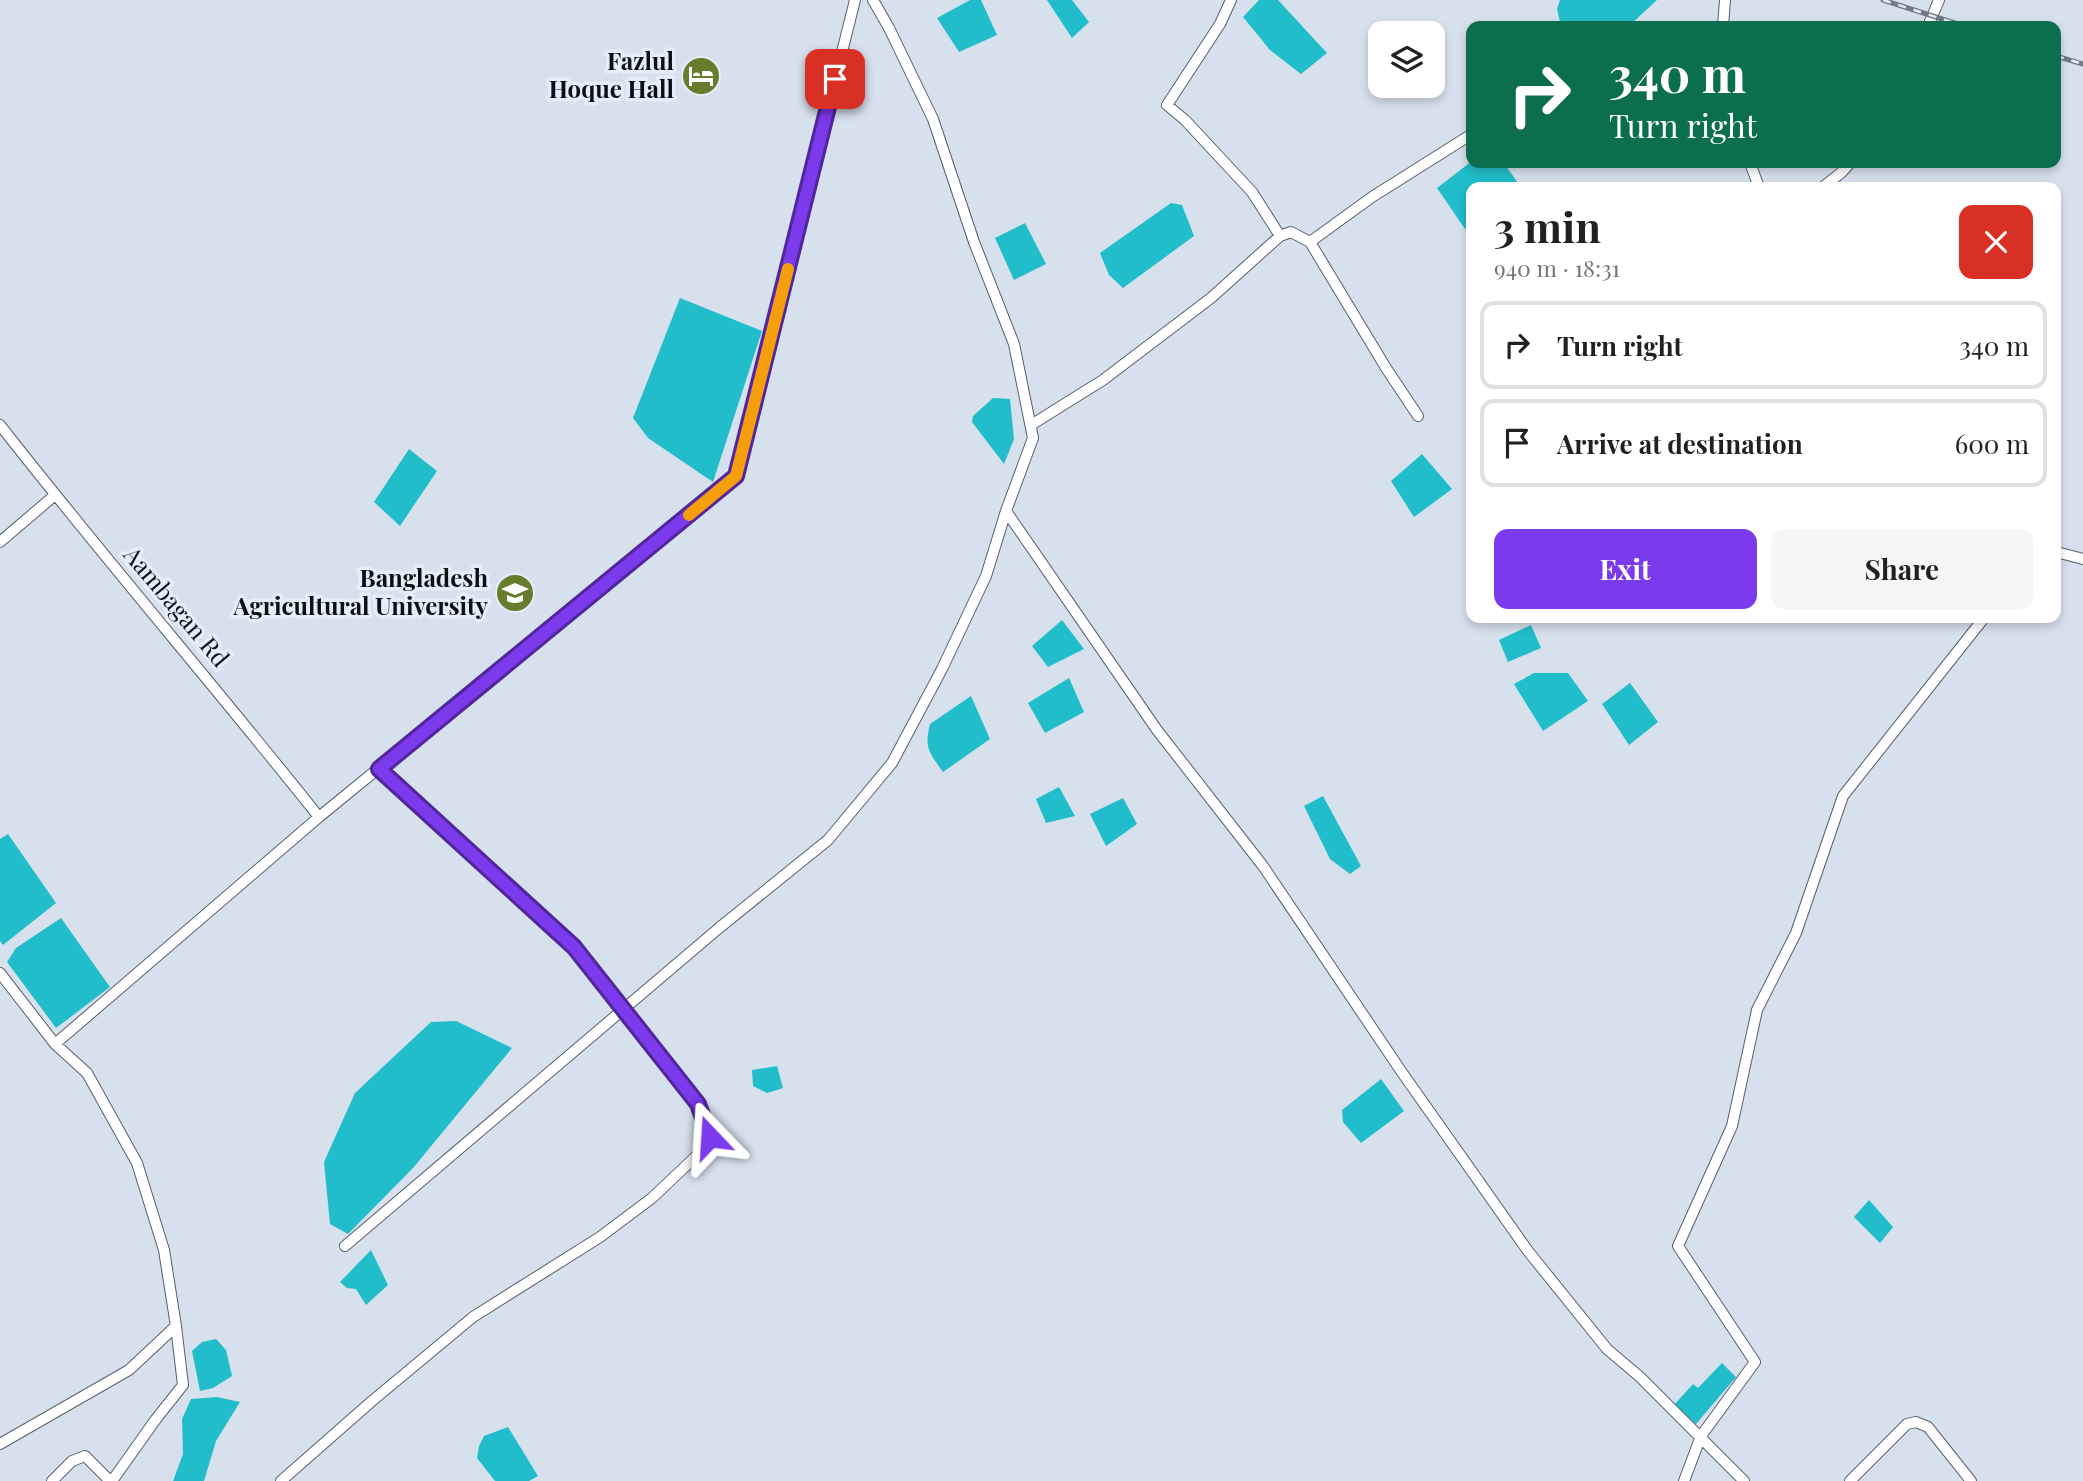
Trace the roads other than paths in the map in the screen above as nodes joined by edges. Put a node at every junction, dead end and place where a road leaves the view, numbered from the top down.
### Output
1 (855, 0) edge
2 (873, 0) edge
3 (1231, 0) edge
4 (1725, 0) edge
5 (1939, 0) edge
6 (1723, 21) edge
7 (1930, 21) edge
8 (1466, 138) edge
9 (1846, 168) edge
10 (1829, 182) edge
11 (1280, 236) junction
12 (1310, 242) junction
13 (1418, 416) dead end
14 (0, 425) edge
15 (1031, 425) junction
16 (55, 495) junction
17 (1006, 511) junction
18 (0, 542) edge
19 (2061, 553) edge
20 (2083, 559) edge
21 (1980, 623) edge
22 (379, 769) junction
23 (320, 817) junction
24 (0, 973) edge
25 (623, 1010) junction
26 (55, 1044) junction
27 (345, 1246) dead end
28 (176, 1326) junction
29 (1701, 1436) junction
30 (0, 1444) edge
31 (52, 1481) edge
32 (111, 1481) edge
33 (281, 1481) edge
34 (1684, 1481) edge
35 (1744, 1481) edge
36 (1850, 1481) edge
37 (1971, 1481) edge

1 - 22 street
2 - 15 street
3 - 11 street
4 - 6 street
5 - 7 street
8 - 12 street
9 - 10 street
11 - 12 street
11 - 15 street
12 - 13 street
14 - 16 street, Aambagan Rd
15 - 17 street
16 - 18 street
16 - 23 street, Aambagan Rd
17 - 25 street
17 - 29 street
19 - 20 street
21 - 29 street
22 - 23 street
22 - 25 street
23 - 26 street
24 - 26 street
25 - 27 street
25 - 33 street
26 - 28 street
28 - 30 street
28 - 32 street
29 - 34 street
29 - 35 street
31 - 32 street
36 - 37 street

